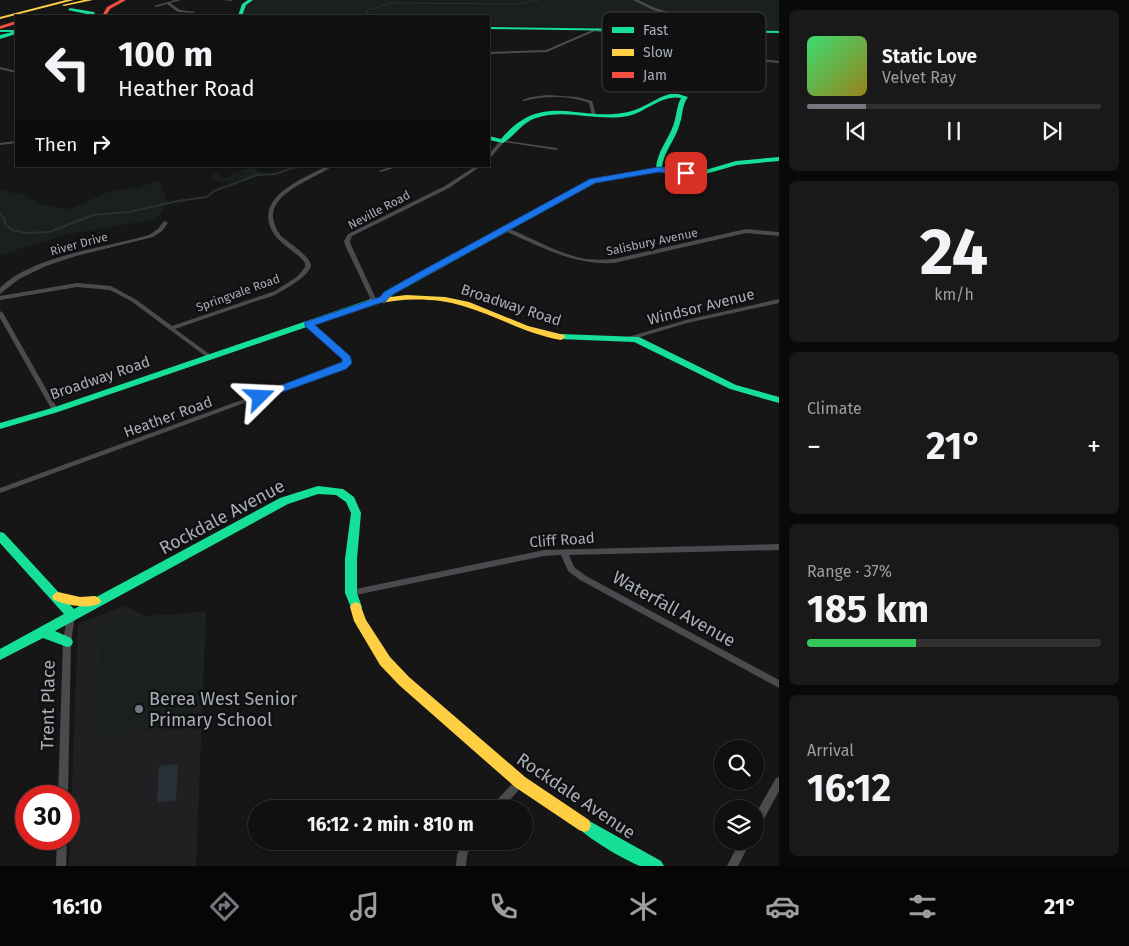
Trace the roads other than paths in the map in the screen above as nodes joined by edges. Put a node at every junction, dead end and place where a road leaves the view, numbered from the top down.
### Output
1 (50, 0) edge
2 (72, 0) edge
3 (91, 0) edge
4 (124, 0) edge
5 (179, 0) edge
6 (226, 0) edge
7 (231, 0) edge
8 (251, 0) edge
9 (635, 0) edge
10 (167, 3) junction
11 (156, 6) dead end
12 (0, 11) edge
13 (194, 12) dead end
14 (663, 12) edge
15 (24, 15) edge
16 (40, 15) edge
17 (93, 15) edge
18 (104, 15) edge
19 (240, 15) edge
20 (0, 18) edge
21 (490, 28) edge
22 (597, 30) junction
23 (602, 30) edge
24 (602, 31) edge
25 (766, 32) edge
26 (779, 32) edge
27 (490, 53) edge
28 (766, 61) edge
29 (779, 62) edge
30 (0, 68) edge
31 (15, 72) edge
32 (524, 100) dead end
33 (594, 115) junction
34 (490, 138) edge
35 (504, 141) junction
36 (15, 143) edge
37 (0, 144) edge
38 (556, 149) dead end
39 (490, 155) edge
40 (779, 159) edge
41 (329, 167) edge
42 (394, 167) edge
43 (478, 167) edge
44 (659, 169) junction
45 (381, 170) dead end
46 (166, 223) dead end
47 (504, 229) junction
48 (779, 234) edge
49 (0, 292) edge
50 (0, 298) edge
51 (379, 300) junction
52 (779, 301) edge
53 (0, 313) edge
54 (309, 324) junction
55 (171, 328) junction
56 (630, 338) junction
57 (210, 357) junction
58 (779, 400) edge
59 (55, 410) junction
60 (0, 426) edge
61 (0, 491) edge
62 (0, 536) edge
63 (779, 547) edge
64 (564, 552) junction
65 (350, 593) junction
66 (57, 597) junction
67 (100, 601) junction
68 (71, 616) junction
69 (40, 632) junction
70 (66, 642) junction
71 (0, 655) edge
72 (779, 684) edge
73 (779, 781) edge
74 (520, 782) junction
75 (63, 785) edge
76 (503, 800) edge
77 (764, 808) edge
78 (62, 850) edge
79 (464, 850) edge
80 (741, 850) edge
81 (61, 866) edge
82 (461, 866) edge
83 (656, 866) edge
84 (732, 866) edge

1 - 12 main road
2 - 20 main road
3 - 15 main road
4 - 18 main road
5 - 10 street
6 - 7 street
8 - 19 main road
9 - 14 street
10 - 11 street
10 - 13 street
16 - 17 main road
21 - 22 main road
22 - 23 main road
22 - 24 street
22 - 27 street
25 - 26 main road
28 - 29 street
30 - 31 street
32 - 33 street
33 - 35 main road
33 - 44 main road
34 - 35 main road
35 - 38 street
35 - 39 street
36 - 37 street
40 - 44 main road
41 - 55 street, Springvale Road
42 - 45 street
43 - 51 street, Neville Road
44 - 47 main road
46 - 49 street, River Drive
47 - 48 street, Salisbury Avenue
47 - 51 main road
50 - 55 street
51 - 54 main road, Broadway Road
51 - 56 main road, Broadway Road
52 - 56 street, Windsor Avenue
53 - 59 street
54 - 57 main road, Broadway Road
54 - 61 street, Heather Road
55 - 57 street
56 - 58 main road, Broadway Road
57 - 59 main road, Broadway Road
59 - 60 main road, Broadway Road
62 - 66 main road
63 - 64 street, Cliff Road
64 - 65 street, Cliff Road
64 - 72 street, Waterfall Avenue
65 - 67 main road, Rockdale Avenue
65 - 74 main road, Rockdale Avenue
66 - 67 main road
66 - 68 main road
67 - 68 main road, Rockdale Avenue
68 - 69 main road, Rockdale Avenue
68 - 70 street, Trent Place
69 - 70 main road
69 - 71 main road, Rockdale Avenue
70 - 75 street, Trent Place
73 - 77 street
74 - 76 street
74 - 83 main road, Rockdale Avenue
78 - 81 street
79 - 82 street
80 - 84 street

